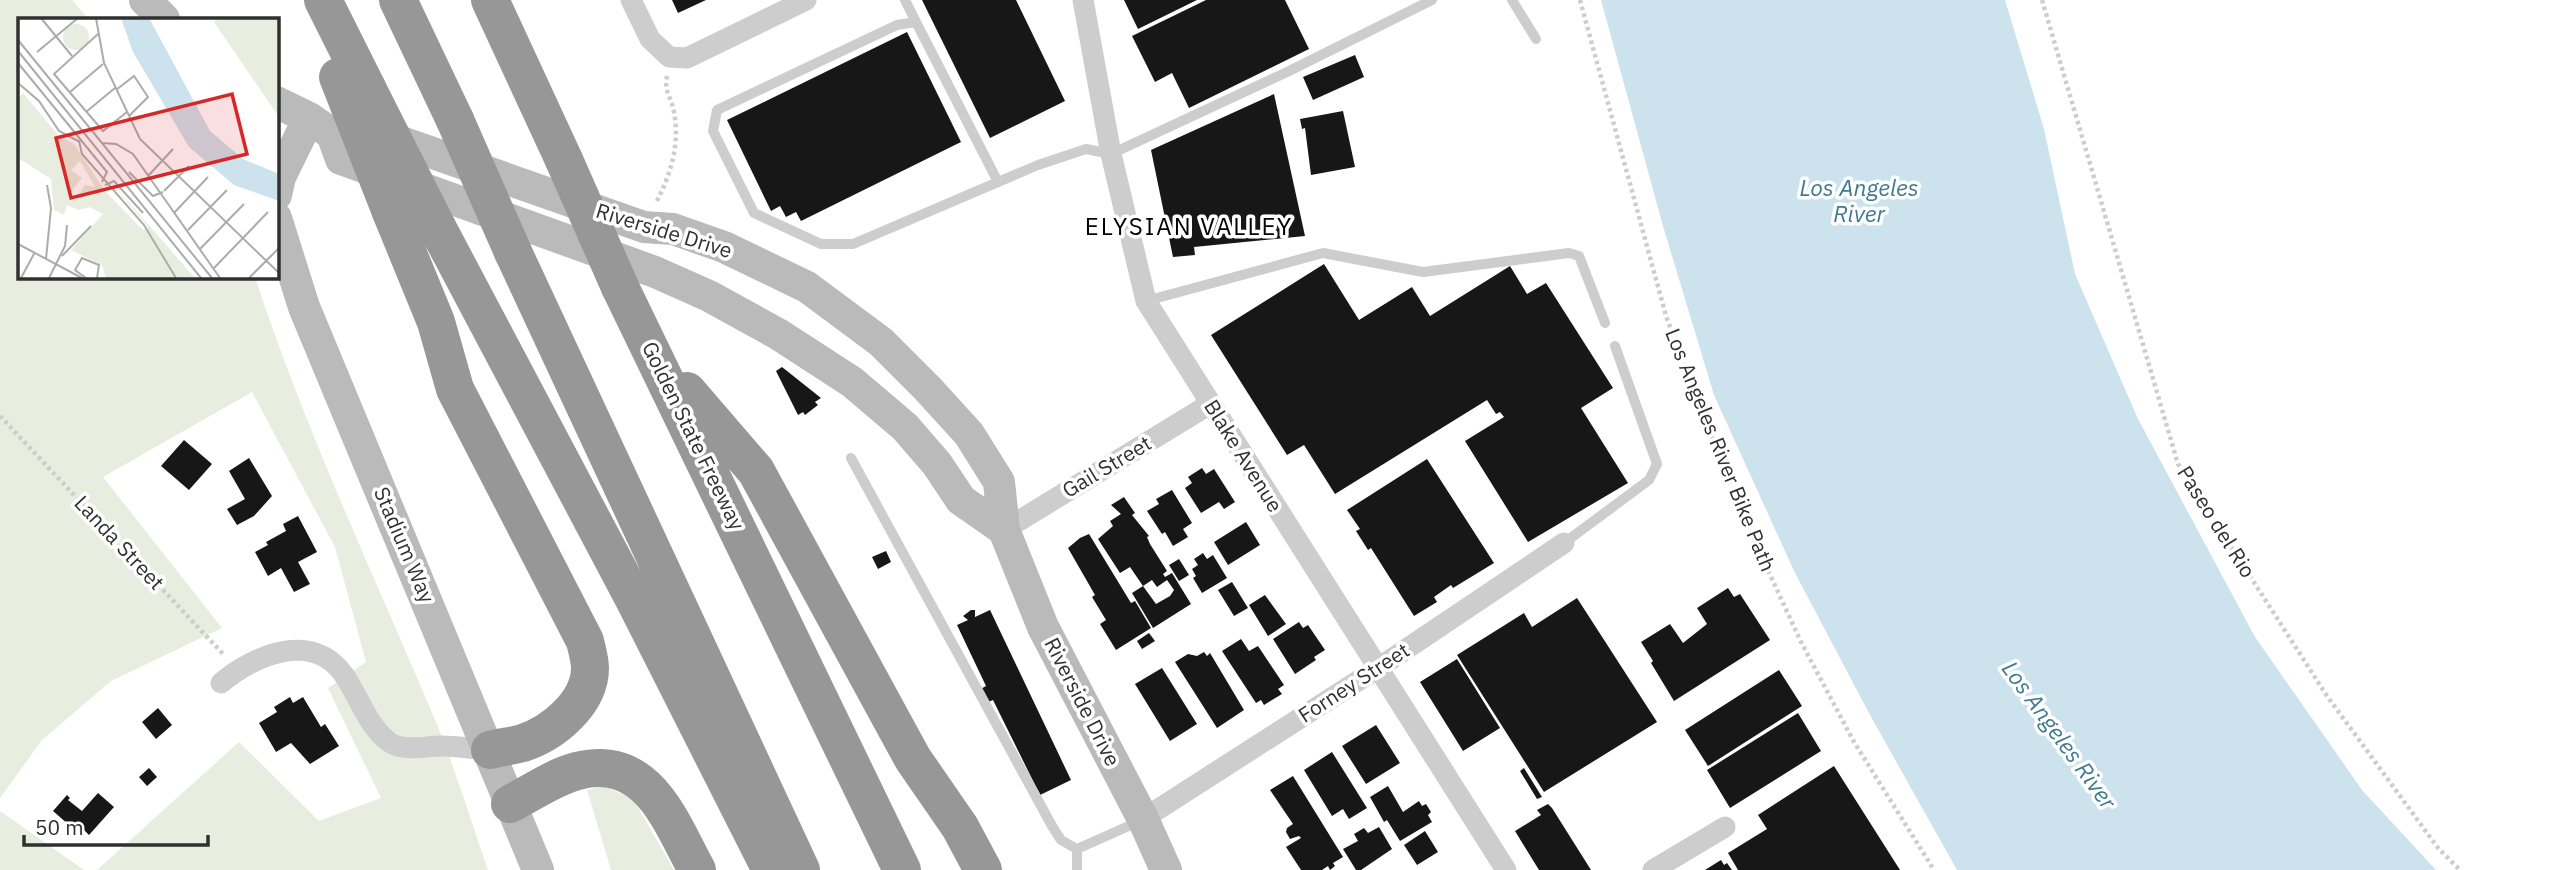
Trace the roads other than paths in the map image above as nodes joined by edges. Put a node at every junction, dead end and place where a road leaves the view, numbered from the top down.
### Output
1 (145, 0) edge
2 (302, 0) edge
3 (323, 0) edge
4 (398, 0) edge
5 (490, 0) edge
6 (631, 0) edge
7 (806, 0) edge
8 (905, 0) edge
9 (1083, 0) edge
10 (1432, 0) edge
11 (1512, 0) edge
12 (163, 18) edge
13 (916, 22) junction
14 (1536, 39) dead end
15 (353, 82) junction
16 (278, 103) edge
17 (321, 126) junction
18 (1111, 154) junction
19 (998, 182) junction
20 (278, 186) edge
21 (278, 224) edge
22 (1146, 301) junction
23 (1605, 323) dead end
24 (1615, 346) dead end
25 (653, 352) junction
26 (1210, 404) junction
27 (851, 458) dead end
28 (1004, 530) junction
29 (1564, 543) joint
30 (1378, 668) junction
31 (229, 676) road end
32 (490, 750) junction
33 (510, 804) junction
34 (1143, 819) junction
35 (1725, 827) dead end
36 (1077, 849) junction
37 (538, 870) edge
38 (697, 870) edge
39 (771, 870) edge
40 (801, 870) edge
41 (902, 870) edge
42 (983, 870) edge
43 (1077, 870) edge
44 (1166, 870) edge
45 (1506, 870) edge
46 (1653, 870) edge

1 - 12 main road
2 - 15 highway
3 - 15 highway
4 - 40 highway, bridge
5 - 25 highway, Golden State Freeway, bridge
6 - 7 street
8 - 13 lane
9 - 18 street, Blake Avenue
10 - 18 lane
11 - 14 lane
13 - 19 lane
13 - 19 lane
15 - 32 highway, bridge
15 - 39 highway, bridge
16 - 17 main road
17 - 20 main road
17 - 28 main road, Riverside Drive
17 - 28 main road, Riverside Drive
18 - 19 lane
18 - 22 street, Blake Avenue
21 - 32 main road, Stadium Way
22 - 23 lane
22 - 26 street, Blake Avenue
24 - 29 lane
25 - 41 highway, Golden State Freeway
25 - 42 highway
26 - 28 street, Gail Street
26 - 30 street, Blake Avenue
27 - 36 lane
28 - 34 main road, Riverside Drive
29 - 30 street, Forney Street
30 - 34 street, Forney Street
30 - 45 street, Blake Avenue
31 - 32 street
32 - 33 main road, Stadium Way
33 - 37 main road, Stadium Way
33 - 38 highway
34 - 36 lane
34 - 44 main road, Riverside Drive
35 - 46 street
36 - 43 lane

